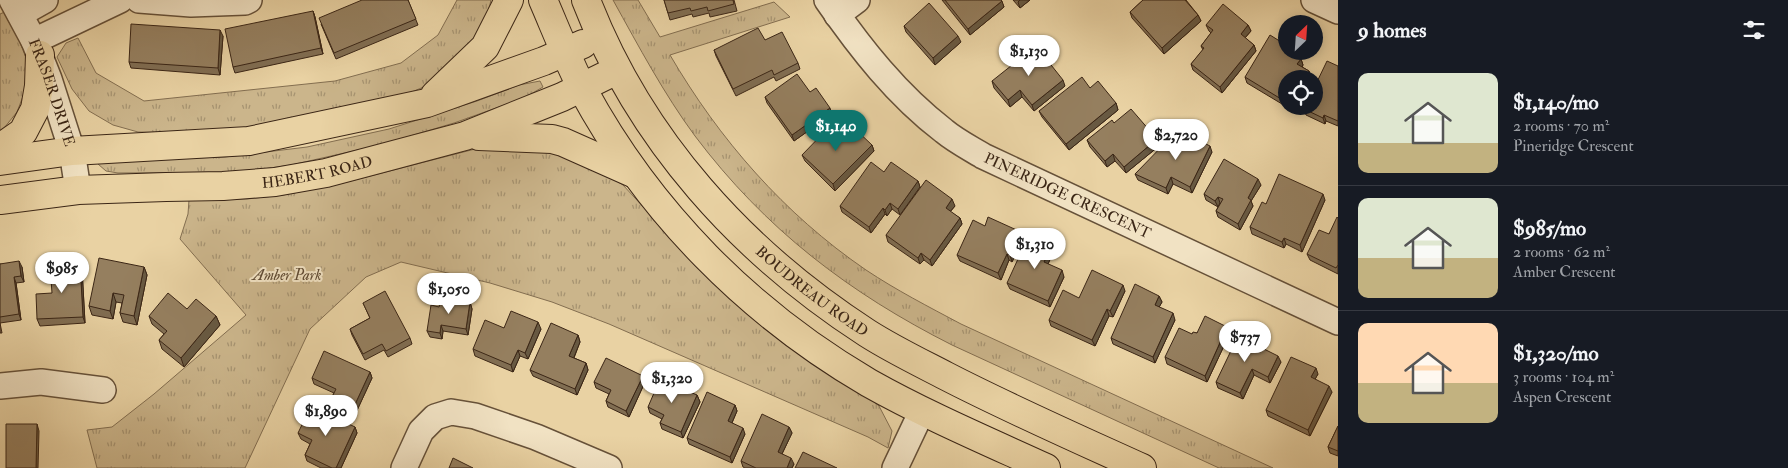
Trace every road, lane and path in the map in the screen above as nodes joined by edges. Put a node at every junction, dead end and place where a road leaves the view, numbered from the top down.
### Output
1 (45, 0) edge
2 (120, 0) edge
3 (139, 0) edge
4 (249, 0) edge
5 (509, 0) edge
6 (543, 0) edge
7 (586, 0) edge
8 (857, 0) edge
9 (1314, 0) edge
10 (16, 7) edge
11 (832, 7) edge
12 (1338, 11) edge
13 (600, 37) junction
14 (37, 48) junction
15 (566, 52) junction
16 (617, 70) junction
17 (582, 88) junction
18 (427, 103) junction
19 (465, 136) junction
20 (0, 148) edge
21 (72, 151) junction
22 (0, 161) edge
23 (636, 174) junction
24 (78, 190) junction
25 (0, 200) edge
26 (1338, 322) edge
27 (0, 386) edge
28 (103, 390) dead end
29 (922, 410) junction
30 (404, 468) edge
31 (609, 468) edge
32 (895, 468) edge
33 (1046, 468) edge
34 (1142, 468) edge

1 - 10 street
2 - 14 street
3 - 4 street
5 - 18 main road
6 - 15 main road
7 - 13 main road, BOUDREAU ROAD
8 - 11 street, PINERIDGE CRESCENT
9 - 12 street
10 - 14 street, FRASER DRIVE
11 - 26 street, PINERIDGE CRESCENT
13 - 15 main road
13 - 16 main road, BOUDREAU ROAD
14 - 20 main road
14 - 21 street, FRASER DRIVE
15 - 17 main road
15 - 18 main road
16 - 17 main road, HEBERT ROAD
16 - 34 main road, BOUDREAU ROAD
17 - 19 main road, HEBERT ROAD
17 - 23 main road
18 - 21 main road
19 - 23 main road
19 - 24 main road, HEBERT ROAD
21 - 22 main road
21 - 24 street, FRASER DRIVE
23 - 29 main road
24 - 25 main road, HEBERT ROAD
27 - 28 street
29 - 32 street
29 - 33 main road
30 - 31 street

